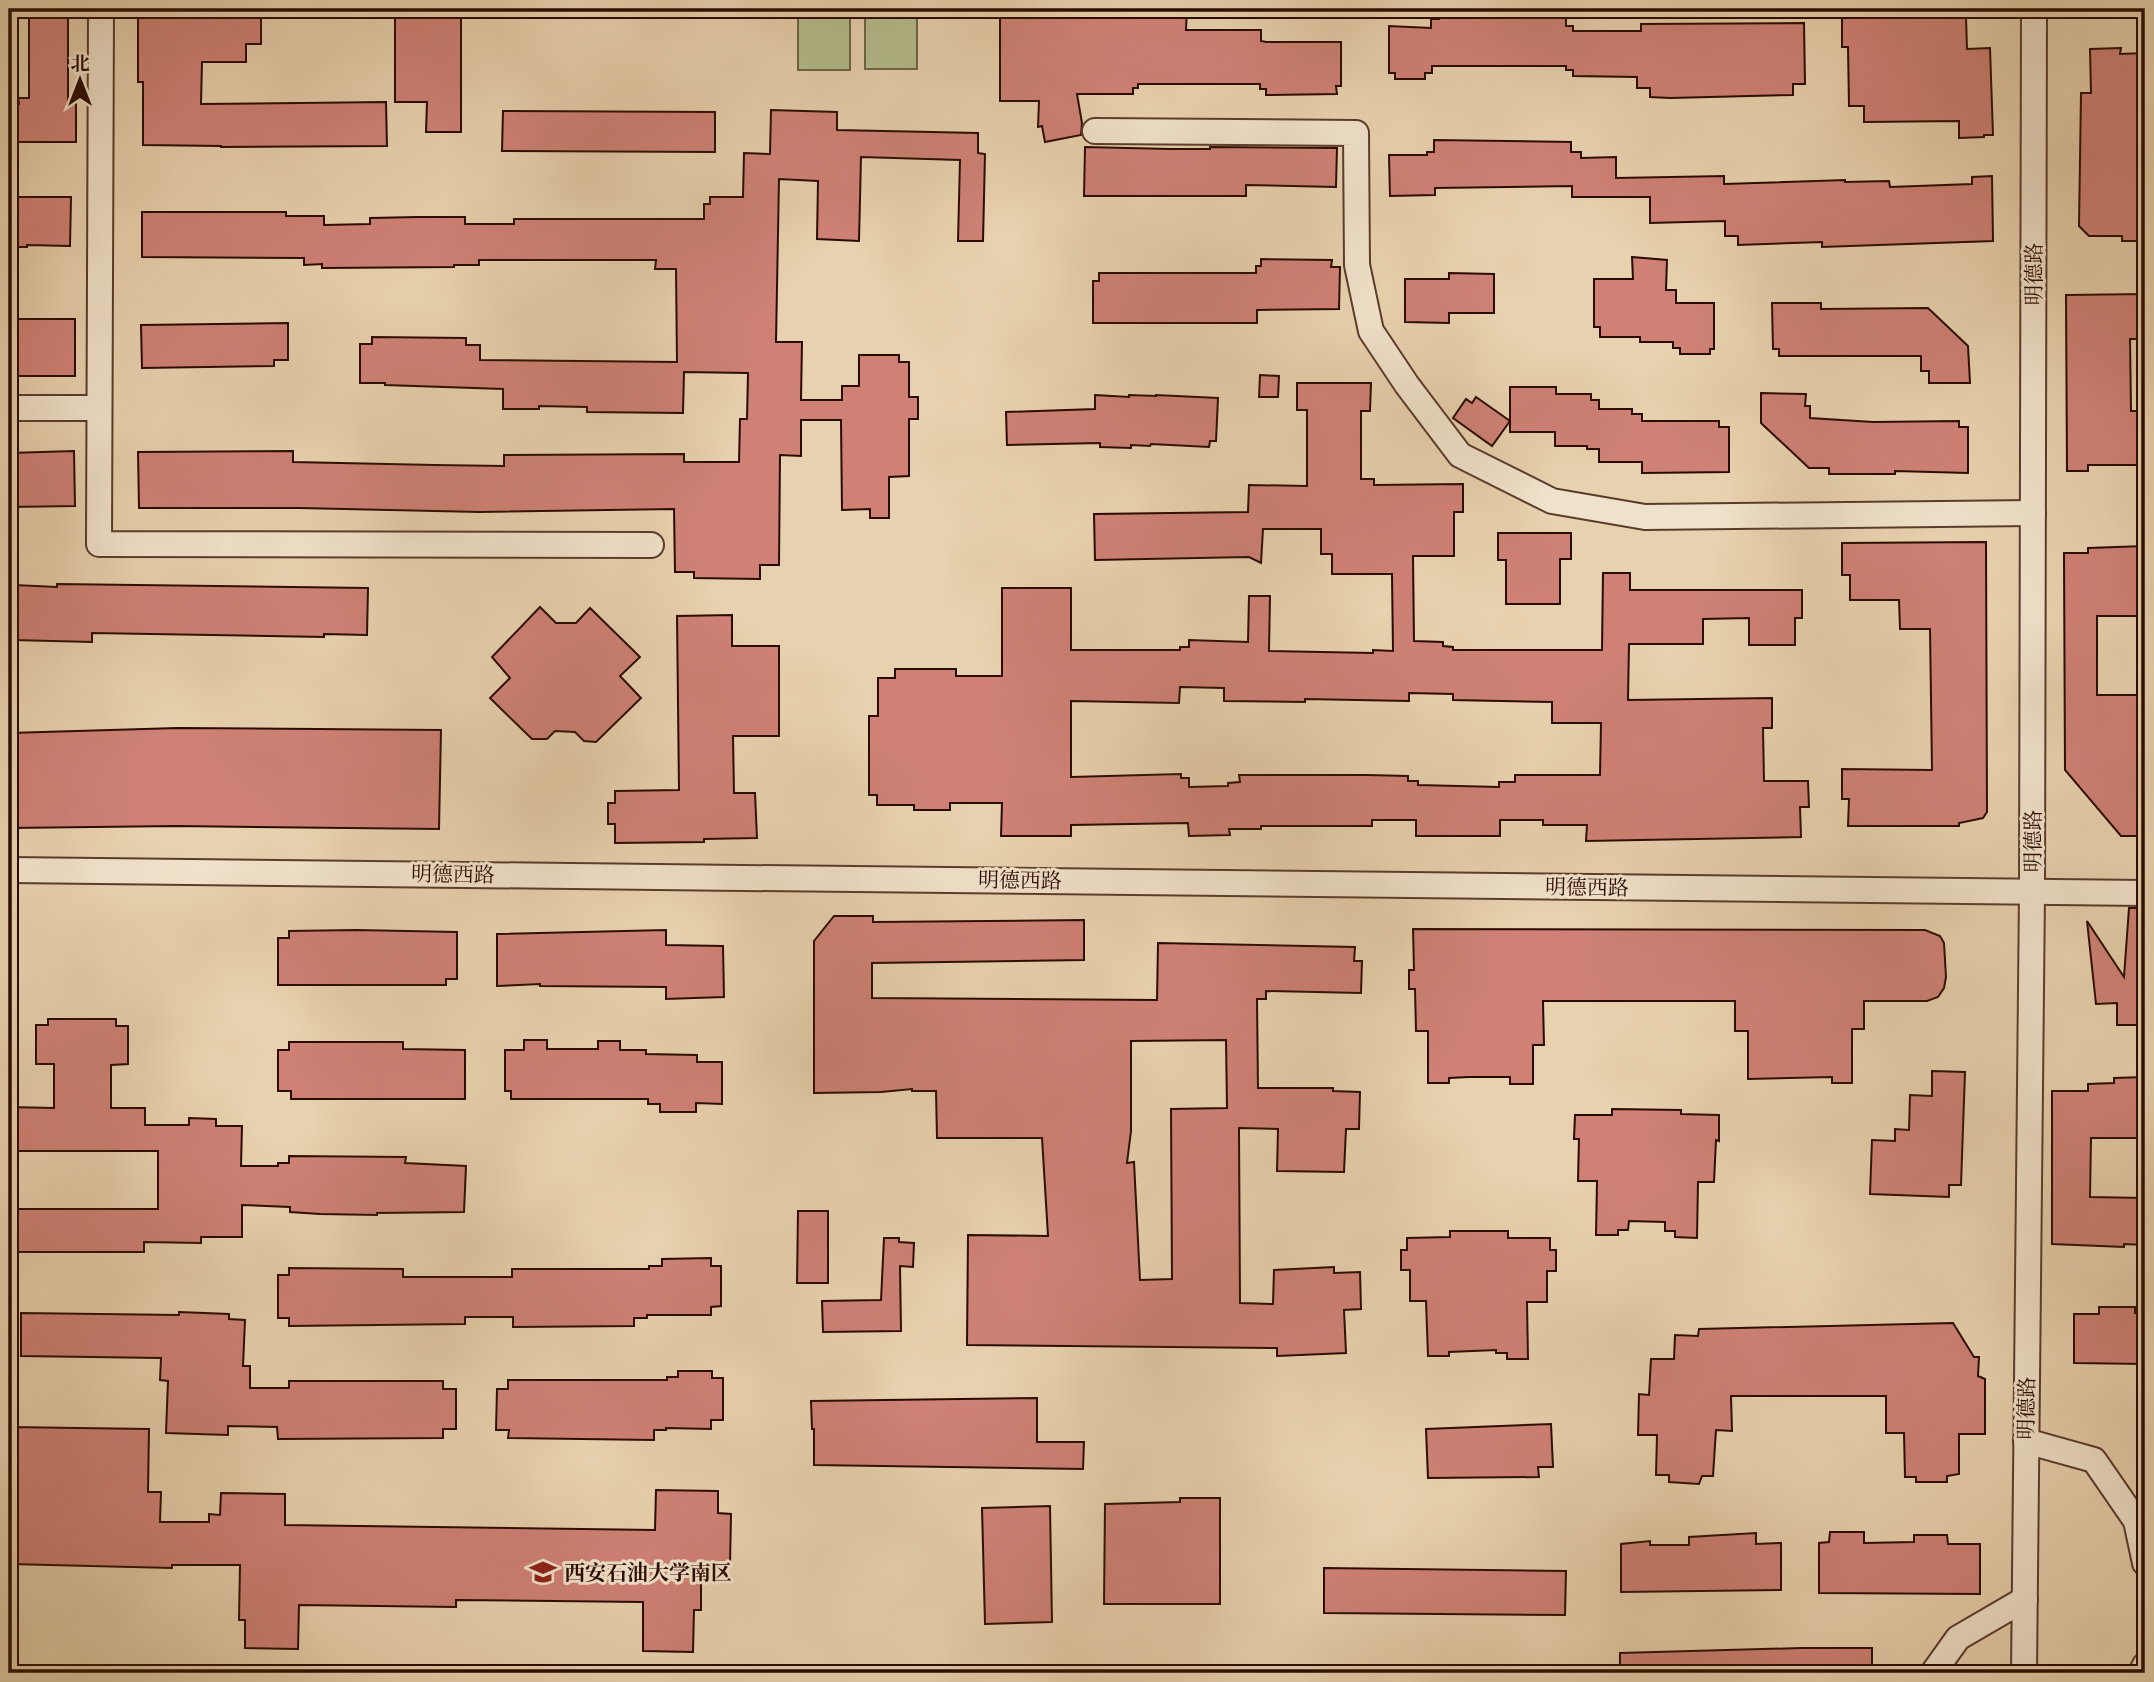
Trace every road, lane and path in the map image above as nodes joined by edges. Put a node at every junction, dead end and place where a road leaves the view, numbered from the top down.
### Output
1 (101, 9) edge
2 (2034, 9) edge
3 (1095, 131) dead end
4 (9, 408) edge
5 (99, 408) junction
6 (2033, 513) junction
7 (651, 545) dead end
8 (9, 870) edge
9 (2032, 892) junction
10 (2145, 892) edge
11 (2026, 1441) junction
12 (2145, 1563) edge
13 (2025, 1599) junction
14 (2145, 1665) edge
15 (1933, 1673) edge
16 (2024, 1673) edge
17 (2141, 1673) edge

1 - 5 street
2 - 6 street, 明德路
3 - 6 street
4 - 5 street
5 - 7 street
6 - 9 street, 明德路
8 - 9 street, 明德西路
9 - 10 street, 明德西路
9 - 11 street, 明德路
11 - 12 street
11 - 13 street, 明德路
13 - 15 street
13 - 16 street, 明德路
14 - 17 street

